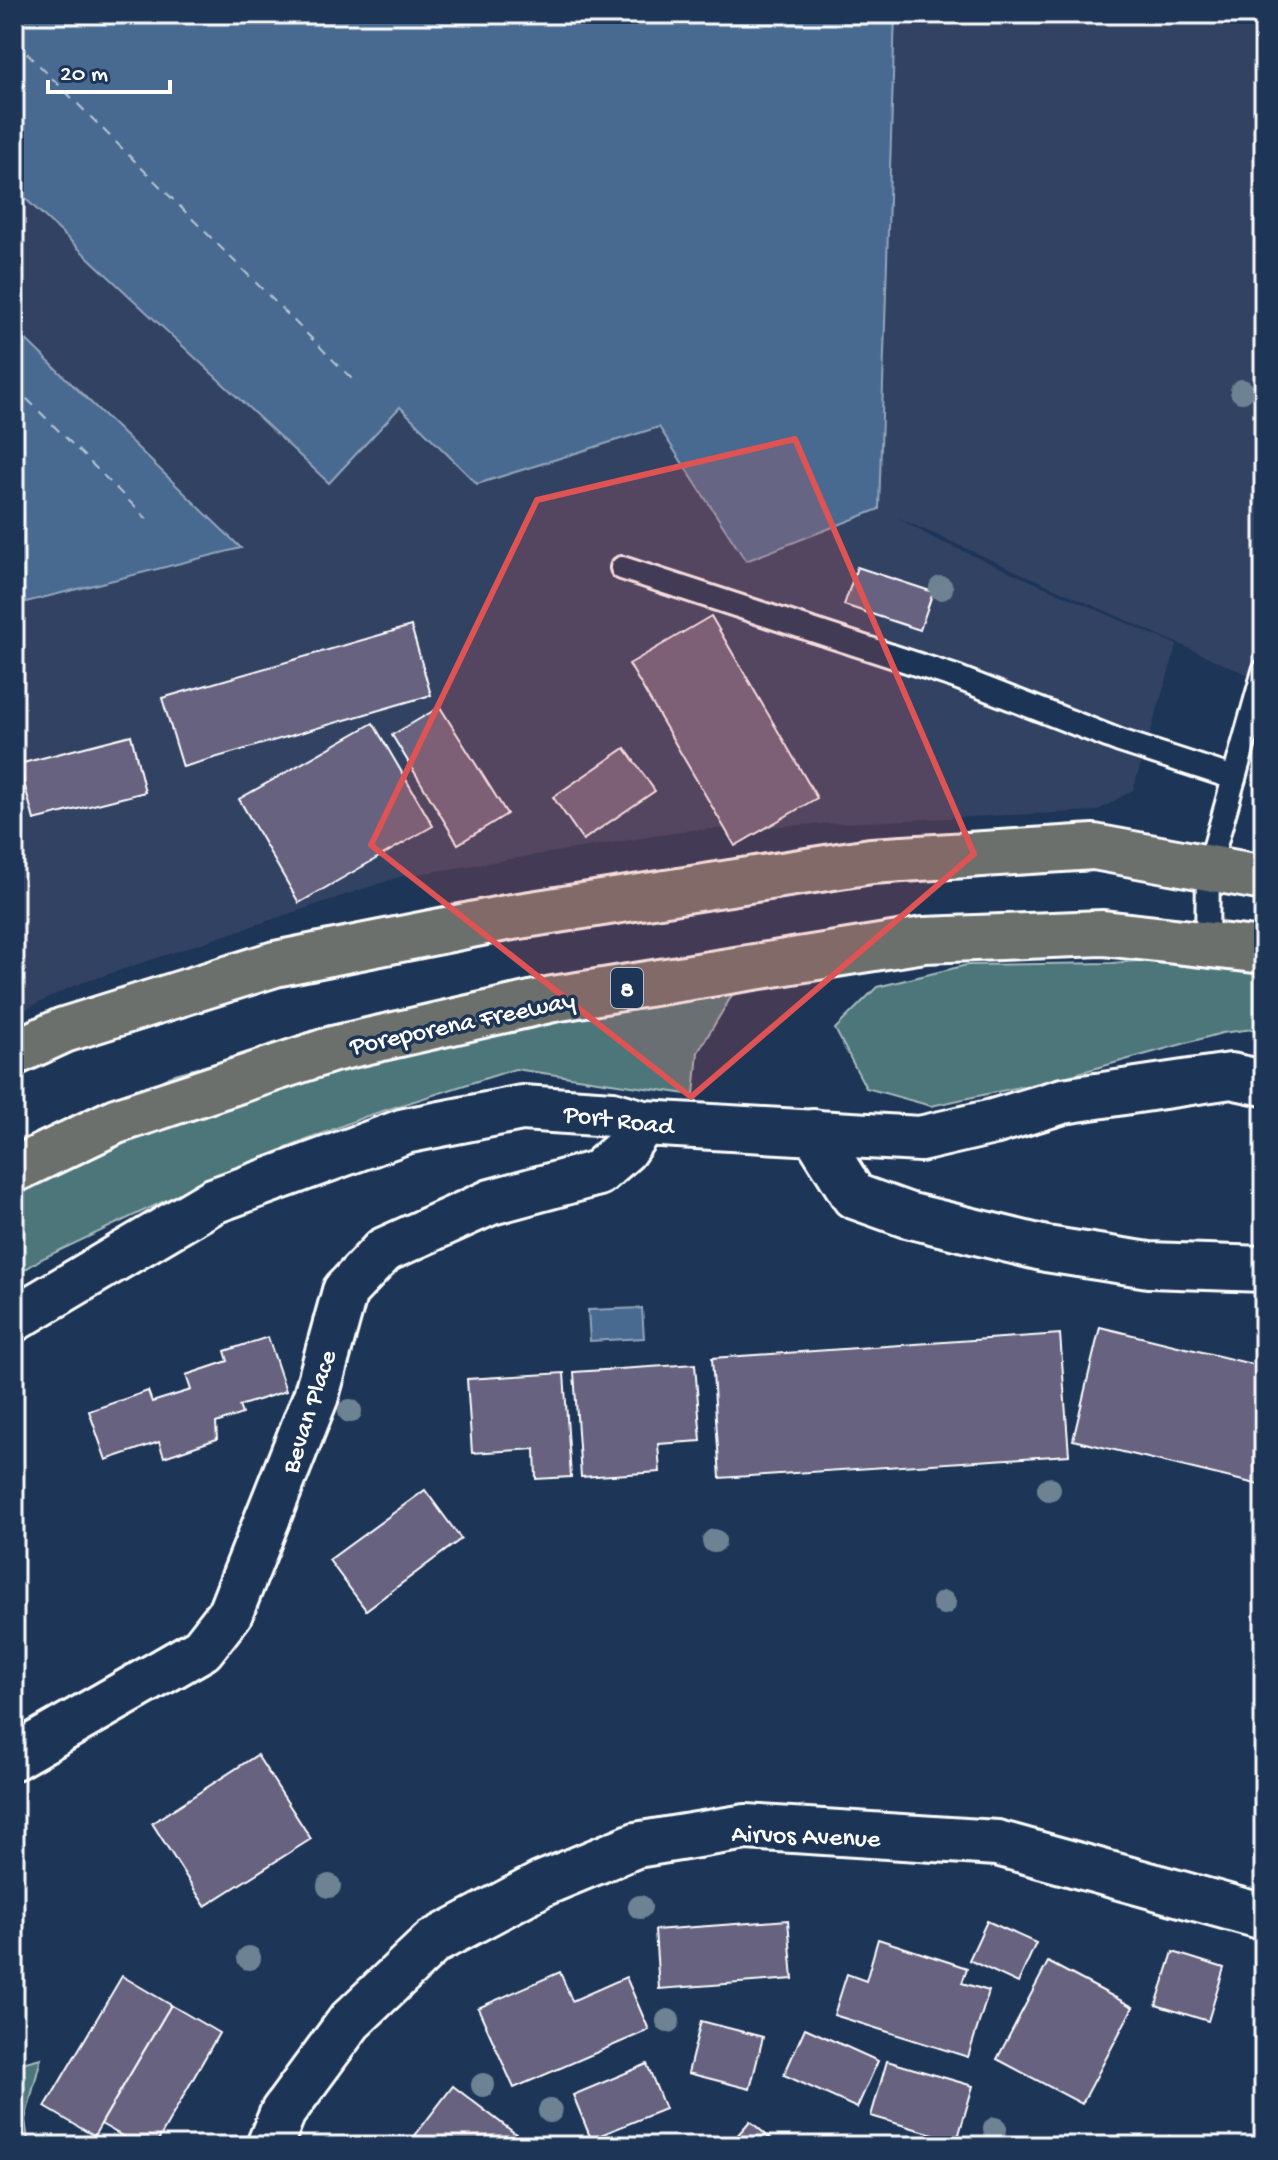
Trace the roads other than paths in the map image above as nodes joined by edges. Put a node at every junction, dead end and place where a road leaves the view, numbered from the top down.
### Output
1 (622, 568) dead end
2 (1264, 671) edge
3 (1254, 744) edge
4 (1234, 778) junction
5 (1208, 871) junction
6 (1264, 878) edge
7 (1207, 943) junction
8 (1264, 951) edge
9 (14, 1053) edge
10 (1264, 1083) edge
11 (643, 1123) junction
12 (814, 1132) junction
13 (14, 1170) edge
14 (1264, 1269) edge
15 (14, 1319) edge
16 (14, 1757) edge
17 (1264, 1917) edge
18 (269, 2146) edge

1 - 4 lane
2 - 3 lane
3 - 4 lane
4 - 5 lane
5 - 6 highway
5 - 7 lane
5 - 9 highway
7 - 8 highway, Poreporena Freeway / 8
7 - 13 highway, Poreporena Freeway / 8
10 - 12 street, Port Road
11 - 12 street, Port Road
11 - 15 street, Port Road
11 - 16 street, Bevan Place
12 - 14 street
17 - 18 street, Airvos Avenue

